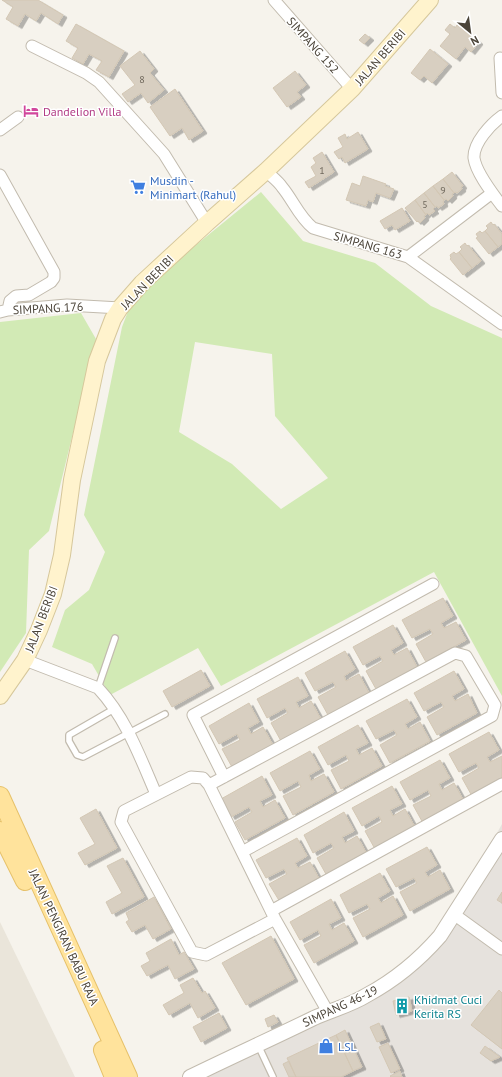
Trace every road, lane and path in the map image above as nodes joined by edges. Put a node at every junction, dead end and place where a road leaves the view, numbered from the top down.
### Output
1 (274, 0) edge
2 (430, 0) edge
3 (32, 46) dead end
4 (500, 58) dead end
5 (352, 88) junction
6 (502, 93) edge
7 (502, 116) edge
8 (18, 117) dead end
9 (0, 130) edge
10 (266, 171) junction
11 (0, 175) edge
12 (492, 193) junction
13 (502, 206) edge
14 (207, 223) junction
15 (408, 257) junction
16 (120, 308) junction
17 (4, 311) edge
18 (502, 324) edge
19 (433, 584) dead end
20 (114, 638) dead end
21 (25, 660) junction
22 (98, 688) junction
23 (0, 696) edge
24 (114, 709) junction
25 (165, 714) dead end
26 (129, 732) junction
27 (224, 777) junction
28 (502, 784) edge
29 (209, 785) junction
30 (156, 794) junction
31 (0, 796) edge
32 (0, 830) edge
33 (502, 839) edge
34 (242, 852) junction
35 (273, 915) junction
36 (455, 915) junction
37 (502, 949) edge
38 (328, 1012) junction
39 (258, 1044) junction
40 (114, 1077) edge
41 (128, 1077) edge
42 (190, 1077) edge
43 (273, 1077) edge

1 - 5 street, SIMPANG 152
2 - 5 main road, JALAN BERIBI
3 - 14 street
4 - 6 street
5 - 10 main road, JALAN BERIBI
7 - 12 street
8 - 9 street
10 - 14 main road, JALAN BERIBI
10 - 15 street, SIMPANG 163
11 - 17 street
12 - 13 street
12 - 15 street
14 - 16 main road, JALAN BERIBI
15 - 18 street, SIMPANG 163
16 - 17 street, SIMPANG 176
16 - 21 main road, JALAN BERIBI
19 - 27 street
20 - 22 lane
21 - 22 street
21 - 23 main road, JALAN BERIBI
22 - 24 street
24 - 26 street
24 - 26 lane
25 - 26 lane
26 - 30 street
27 - 29 street
27 - 34 street
28 - 35 street
29 - 30 street
29 - 34 street
30 - 35 street
31 - 41 main road, JALAN PENGIRAN BABU RAJA
32 - 40 main road, JALAN PENGIRAN BABU RAJA
33 - 36 street, SIMPANG 46-19
34 - 35 street
35 - 38 street
36 - 37 street
36 - 38 street, SIMPANG 46-19
38 - 39 street, SIMPANG 46-19
39 - 42 street, SIMPANG 46-19
39 - 43 lane

